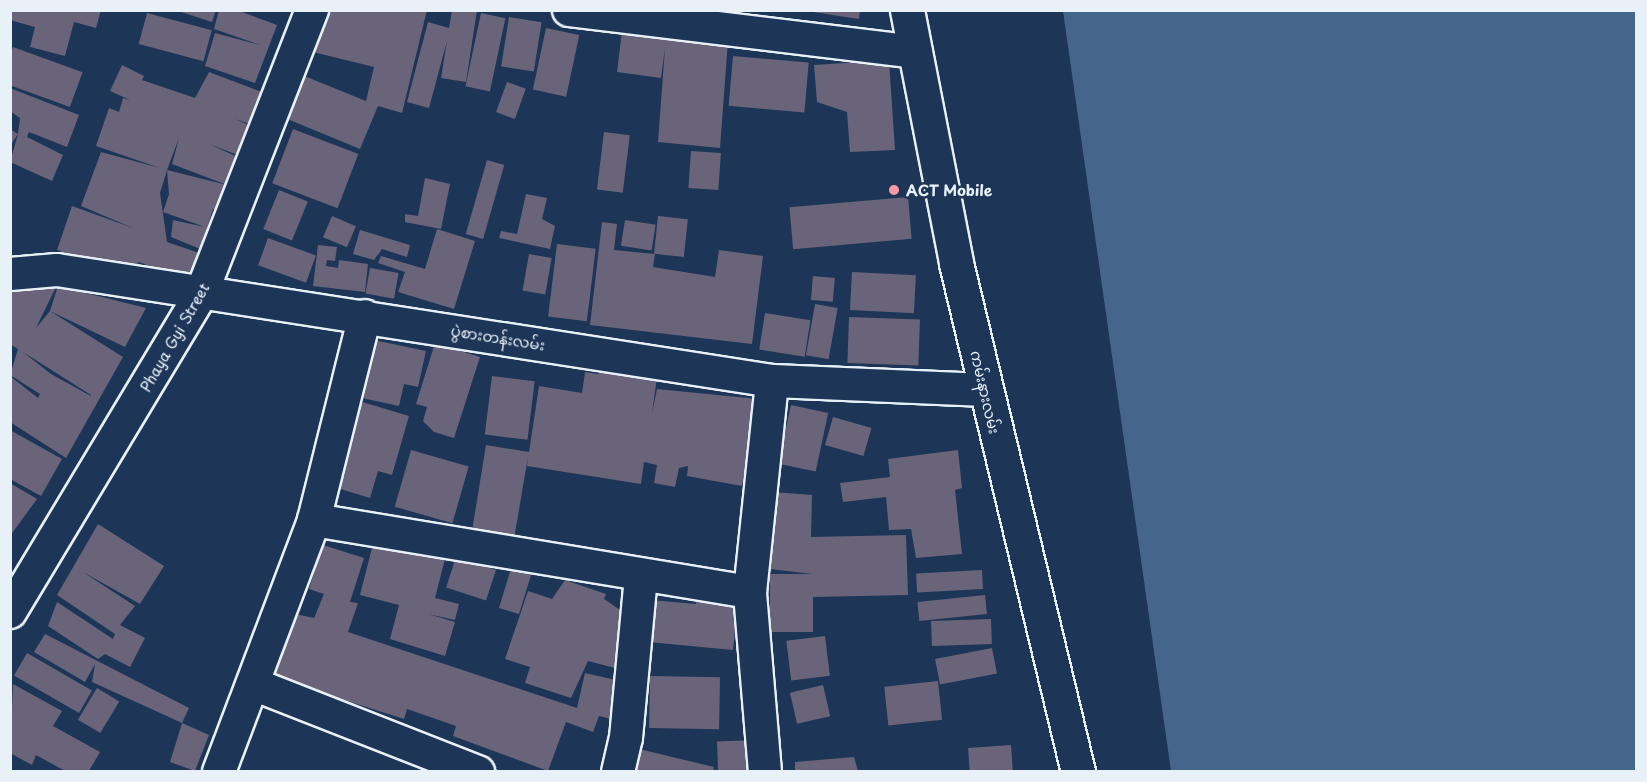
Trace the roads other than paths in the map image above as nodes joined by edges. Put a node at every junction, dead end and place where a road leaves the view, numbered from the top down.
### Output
1 (312, 10) edge
2 (569, 10) edge
3 (907, 10) edge
4 (915, 52) junction
5 (10, 274) edge
6 (202, 292) junction
7 (365, 316) junction
8 (772, 381) junction
9 (987, 390) junction
10 (314, 520) junction
11 (641, 575) junction
12 (750, 592) junction
13 (10, 612) edge
14 (253, 684) junction
15 (219, 771) edge
16 (478, 771) edge
17 (618, 771) edge
18 (765, 771) edge
19 (1078, 771) edge

1 - 6 street, Phaya Gyi Street
2 - 4 street
3 - 4 street, ကမ်းနားလမ်း
4 - 9 street, ကမ်းနားလမ်း
5 - 6 street, ပွဲစားတန်းလမ်း
6 - 7 street, ပွဲစားတန်းလမ်း
6 - 13 street, Phaya Gyi Street
7 - 8 street, ပွဲစားတန်းလမ်း
7 - 10 street
8 - 9 street, ပွဲစားတန်းလမ်း
8 - 12 street
9 - 19 street, ကမ်းနားလမ်း
10 - 11 street
10 - 14 street
11 - 12 street
11 - 17 street
12 - 18 street
14 - 15 street
14 - 16 street

